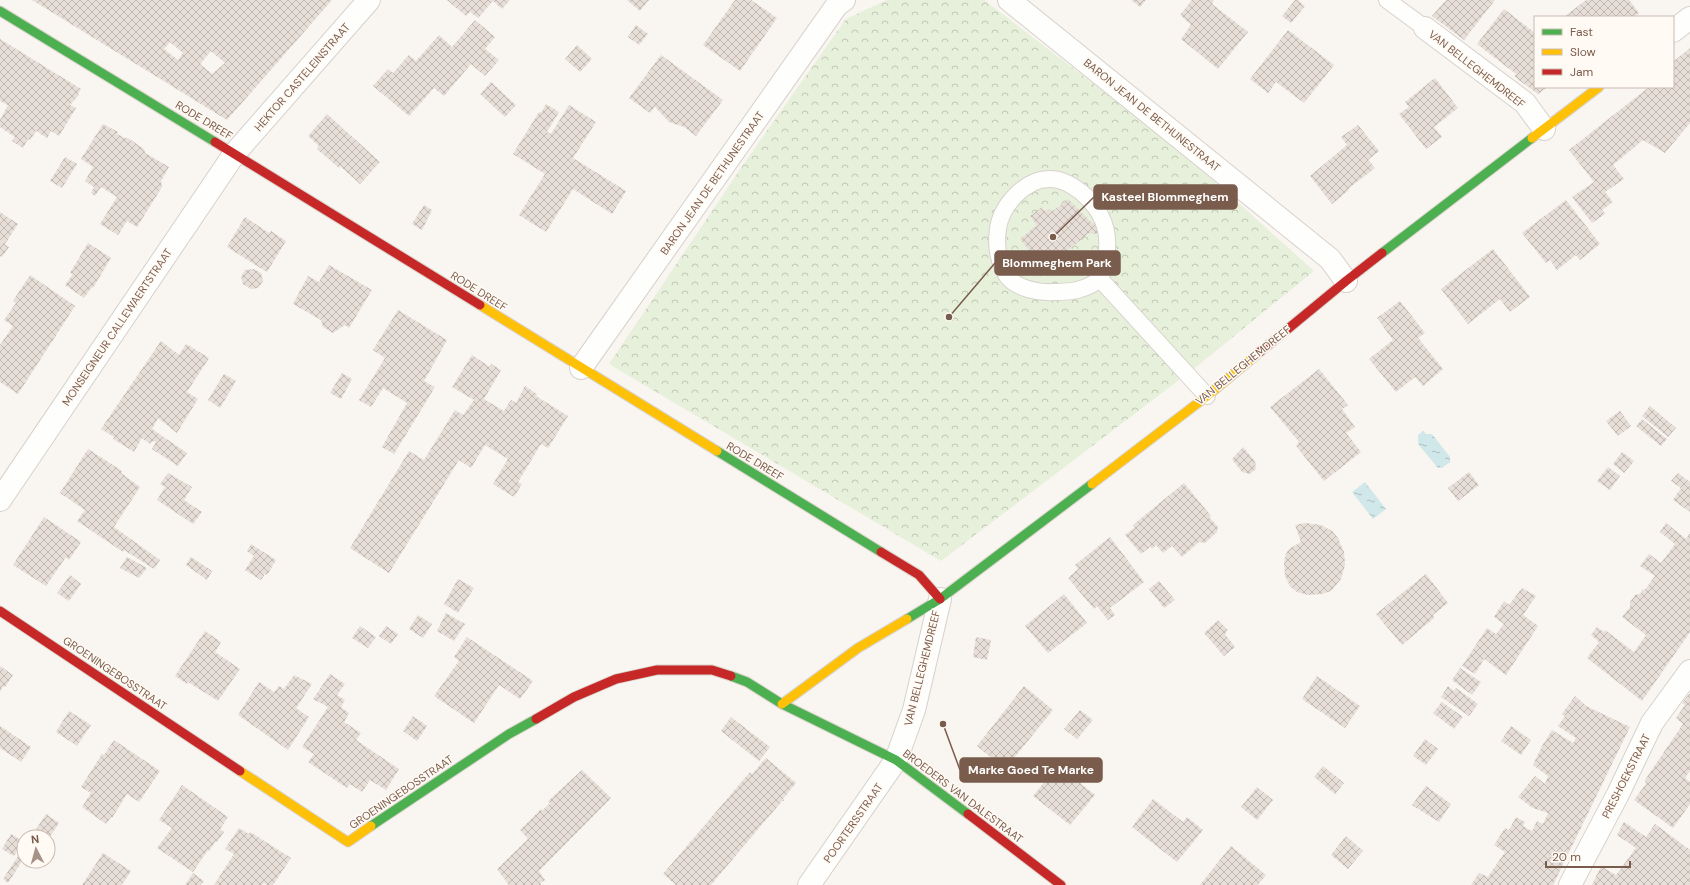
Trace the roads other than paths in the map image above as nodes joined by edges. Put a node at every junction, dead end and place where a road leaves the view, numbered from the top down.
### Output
1 (369, 0) edge
2 (844, 0) edge
3 (1009, 0) edge
4 (1387, 0) edge
5 (0, 11) edge
6 (1690, 18) edge
7 (1425, 28) joint
8 (1674, 29) edge
9 (1598, 88) edge
10 (1544, 129) junction
11 (235, 153) junction
12 (1100, 279) junction
13 (1346, 280) junction
14 (581, 368) junction
15 (1207, 396) junction
16 (0, 500) edge
17 (940, 599) junction
18 (0, 611) edge
19 (1690, 672) edge
20 (782, 704) junction
21 (896, 760) junction
22 (809, 885) edge
23 (1060, 885) edge
24 (1570, 885) edge

1 - 11 street, HEKTOR CASTELEINSTRAAT
2 - 14 street, BARON JEAN DE BETHUNESTRAAT
3 - 13 street, BARON JEAN DE BETHUNESTRAAT
4 - 7 lane
5 - 11 street, RODE DREEF
6 - 8 street
7 - 10 street, VAN BELLEGHEMDREEF
9 - 10 street, VAN BELLEGHEMDREEF
10 - 13 street, VAN BELLEGHEMDREEF
11 - 14 street, RODE DREEF
11 - 16 street, MONSEIGNEUR CALLEWAERTSTRAAT
12 - 12 lane
12 - 15 lane
13 - 15 street, VAN BELLEGHEMDREEF
14 - 17 street, RODE DREEF
15 - 17 street, VAN BELLEGHEMDREEF
17 - 20 street, VAN BELLEGHEMDREEF
17 - 21 street, VAN BELLEGHEMDREEF
18 - 20 street, GROENINGEBOSSTRAAT
19 - 24 street, PRESHOEKSTRAAT
20 - 21 street, BROEDERS VAN DALESTRAAT
21 - 22 street, POORTERSSTRAAT
21 - 23 street, BROEDERS VAN DALESTRAAT

